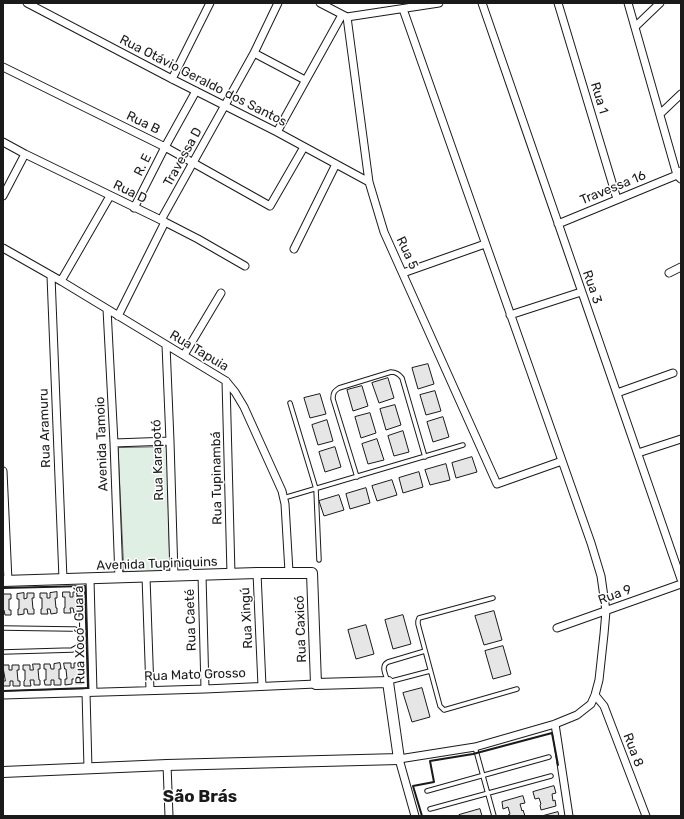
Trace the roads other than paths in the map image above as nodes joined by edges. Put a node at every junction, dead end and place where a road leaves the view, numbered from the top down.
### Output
1 (27, 3) edge
2 (210, 3) edge
3 (278, 3) edge
4 (320, 3) edge
5 (439, 3) edge
6 (482, 3) edge
7 (558, 3) edge
8 (628, 3) edge
9 (660, 3) edge
10 (403, 9) junction
11 (344, 16) junction
12 (635, 27) junction
13 (254, 53) junction
14 (3, 67) edge
15 (172, 79) junction
16 (305, 80) junction
17 (196, 91) junction
18 (681, 94) edge
19 (225, 106) junction
20 (660, 114) junction
21 (277, 132) junction
22 (3, 142) edge
23 (165, 147) junction
24 (304, 147) junction
25 (25, 154) junction
26 (194, 164) junction
27 (336, 164) junction
28 (680, 175) edge
29 (369, 182) junction
30 (3, 196) edge
31 (110, 196) junction
32 (617, 199) junction
33 (134, 208) junction
34 (163, 221) junction
35 (558, 224) junction
36 (485, 244) junction
37 (3, 248) edge
38 (294, 249) dead end
39 (245, 266) dead end
40 (681, 267) edge
41 (403, 273) junction
42 (669, 273) dead end
43 (51, 276) junction
44 (61, 281) junction
45 (581, 292) junction
46 (221, 293) dead end
47 (107, 309) junction
48 (510, 315) junction
49 (118, 316) junction
50 (166, 345) junction
51 (184, 355) junction
52 (673, 373) dead end
53 (226, 381) junction
54 (617, 393) junction
55 (290, 403) dead end
56 (681, 439) edge
57 (170, 441) junction
58 (114, 443) junction
59 (463, 445) dead end
60 (638, 453) junction
61 (425, 456) junction
62 (562, 461) junction
63 (3, 471) edge
64 (357, 477) junction
65 (316, 489) junction
66 (285, 498) junction
67 (319, 560) dead end
68 (288, 572) junction
69 (257, 573) junction
70 (312, 573) joint
71 (231, 574) junction
72 (174, 575) junction
73 (202, 575) junction
74 (146, 577) junction
75 (119, 578) junction
76 (63, 579) junction
77 (90, 579) junction
78 (681, 579) edge
79 (6, 581) edge
80 (681, 584) edge
81 (493, 598) dead end
82 (606, 611) junction
83 (3, 628) edge
84 (557, 628) dead end
85 (425, 651) junction
86 (3, 652) edge
87 (430, 671) junction
88 (388, 682) junction
89 (316, 684) junction
90 (262, 686) junction
91 (206, 689) junction
92 (517, 689) dead end
93 (150, 690) junction
94 (89, 692) junction
95 (595, 694) junction
96 (3, 695) edge
97 (555, 724) junction
98 (476, 747) junction
99 (549, 757) dead end
100 (399, 759) junction
101 (167, 765) junction
102 (88, 769) junction
103 (3, 772) edge
104 (483, 775) junction
105 (551, 776) dead end
106 (426, 791) dead end
107 (488, 794) junction
108 (430, 809) dead end
109 (169, 816) edge
110 (415, 816) edge
111 (494, 816) edge
112 (569, 816) edge
113 (646, 816) edge

1 - 15 street, Rua Otávio Geraldo dos Santos
2 - 15 street
3 - 13 street, Travessa D
4 - 11 street
5 - 10 street
6 - 35 street, Rua 3
7 - 32 street, Rua 1
8 - 12 street
9 - 12 street
10 - 11 street
10 - 36 street
11 - 16 street
11 - 29 street, Rua 5
12 - 20 street
13 - 16 street
13 - 19 street, Travessa D
14 - 23 street, Rua B
15 - 17 street, Rua Otávio Geraldo dos Santos
16 - 21 street
17 - 19 street, Rua Otávio Geraldo dos Santos
17 - 23 street, R. E
18 - 20 street
19 - 21 street, Rua Otávio Geraldo dos Santos
19 - 26 street, Travessa D
20 - 28 street
21 - 24 street, Rua Otávio Geraldo dos Santos
22 - 25 street, Rua D
23 - 26 street, Rua B
23 - 33 street, R. E
24 - 26 street, Rua B
24 - 27 street, Rua Otávio Geraldo dos Santos
25 - 30 street
25 - 31 street, Rua D
26 - 34 street, Travessa D
27 - 29 street, Rua Otávio Geraldo dos Santos
27 - 38 street
28 - 32 street, Travessa 16
29 - 41 street, Rua 5
31 - 33 street, Rua D
31 - 44 street
32 - 35 street, Travessa 16
33 - 34 street, Rua D
34 - 39 street, Rua D
34 - 49 street, Travessa D
35 - 45 street, Rua 3
36 - 41 street
36 - 48 street
37 - 43 street, Rua Tapuia
40 - 42 street
41 - 62 street, Rua 5
43 - 44 street, Rua Tapuia
43 - 76 street, Rua Aramuru
44 - 47 street, Rua Tapuia
45 - 48 street
45 - 54 street, Rua 3
46 - 51 street
47 - 49 street, Rua Tapuia
47 - 58 street, Avenida Tamoio
48 - 62 street
49 - 50 street, Rua Tapuia
50 - 51 street, Rua Tapuia
50 - 57 street, Rua Karapotó
51 - 53 street, Rua Tapuia
52 - 54 street
53 - 66 street, Rua Tapuia
53 - 71 street, Rua Tupinambá
54 - 60 street, Rua 3
55 - 65 lane
56 - 60 street
57 - 58 street
57 - 72 street, Rua Karapotó
58 - 75 street, Avenida Tamoio
59 - 61 lane
60 - 78 street, Rua 3
61 - 64 lane
61 - 64 lane
62 - 82 street
63 - 79 street
64 - 65 lane
65 - 66 lane
65 - 67 lane
66 - 68 street, Rua Tapuia
68 - 69 street, Avenida Tupiniquins
68 - 70 street, Avenida Tupiniquins
69 - 71 street, Avenida Tupiniquins
69 - 90 street, Rua Xingú
70 - 89 street, Rua Caxicó
71 - 73 street, Avenida Tupiniquins
72 - 73 street, Avenida Tupiniquins
72 - 74 street, Avenida Tupiniquins
73 - 91 street, Rua Caeté
74 - 75 street, Avenida Tupiniquins
74 - 93 street
75 - 77 street, Avenida Tupiniquins
76 - 77 street, Avenida Tupiniquins
76 - 79 street, Avenida Tupiniquins
77 - 94 street, Rua Xocó-Guará
80 - 82 street, Rua 9
81 - 85 lane
82 - 84 street, Rua 9
82 - 95 street
83 - 86 lane
85 - 87 lane
85 - 88 lane
87 - 88 lane
87 - 92 lane
88 - 89 street, Rua Mato Grosso
88 - 100 street
89 - 90 street, Rua Mato Grosso
90 - 91 street, Rua Mato Grosso
91 - 93 street, Rua Mato Grosso
93 - 94 street, Rua Mato Grosso
94 - 96 street, Rua Mato Grosso
94 - 102 street, Rua Xocó-Guará
95 - 97 street
95 - 113 street, Rua 8
97 - 98 street
97 - 112 street
98 - 100 street
98 - 104 lane
99 - 104 lane
100 - 101 street
100 - 110 street
101 - 102 street
101 - 109 street
102 - 103 street
104 - 106 lane
104 - 107 lane
105 - 107 lane
107 - 108 lane
107 - 111 lane

